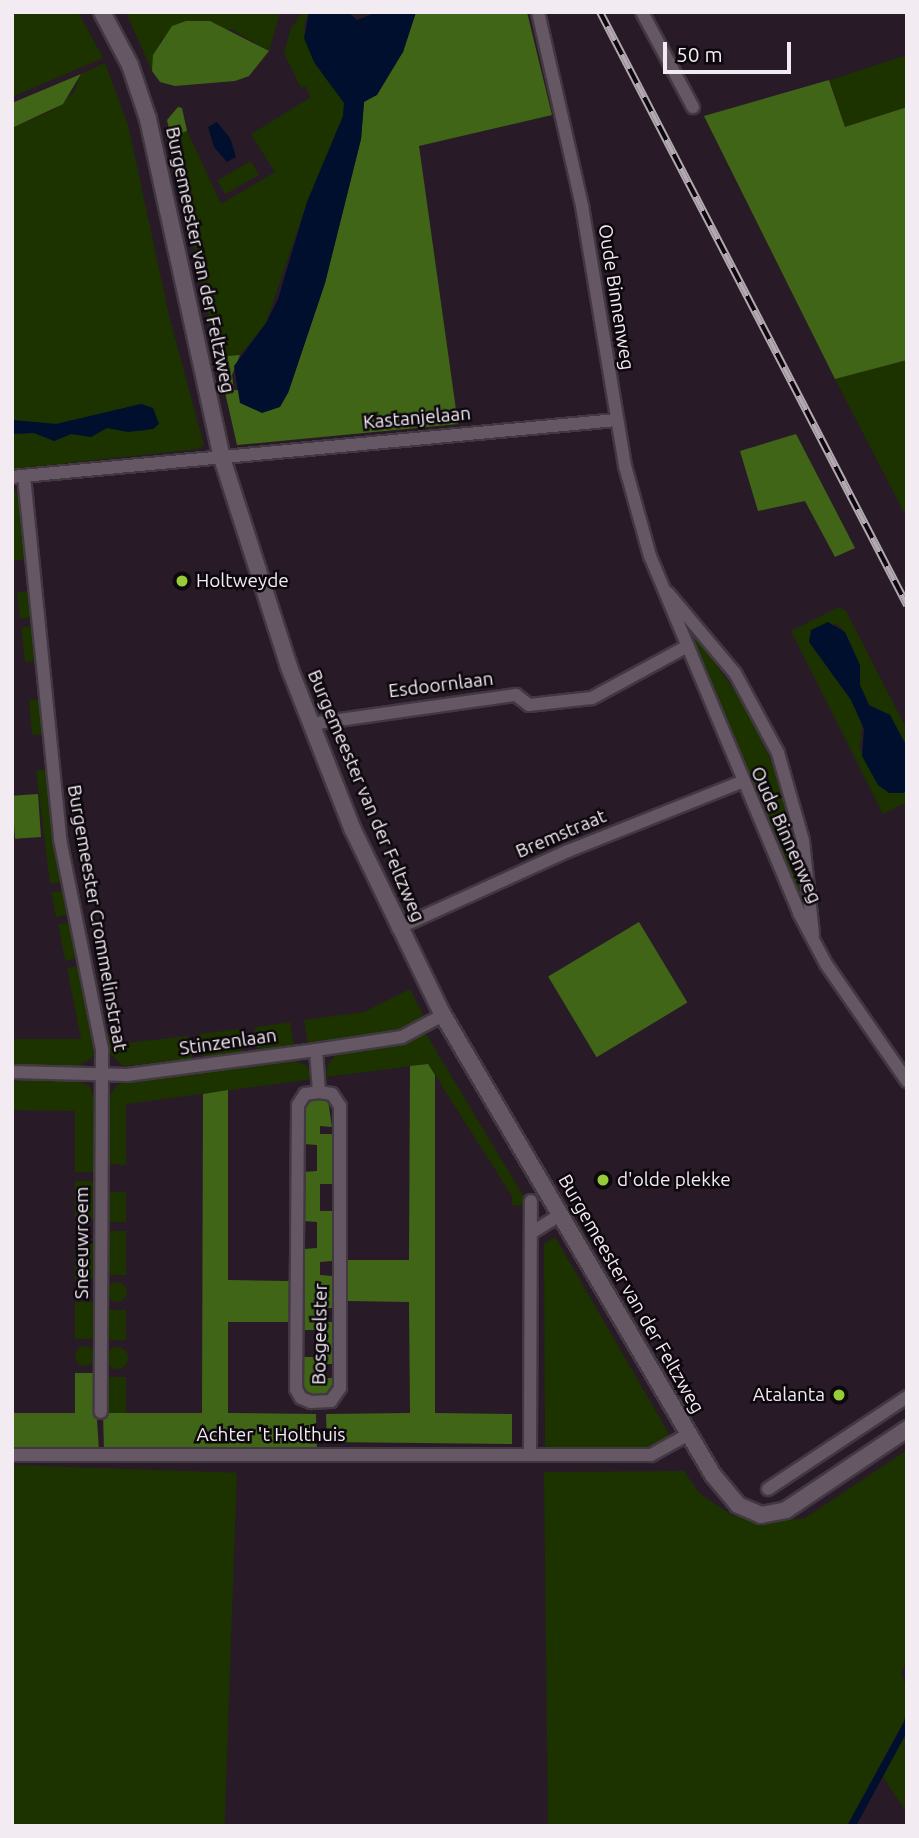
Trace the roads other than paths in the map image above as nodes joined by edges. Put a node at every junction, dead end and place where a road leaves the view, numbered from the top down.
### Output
1 (102, 12) edge
2 (538, 12) edge
3 (642, 12) edge
4 (693, 107) dead end
5 (616, 420) junction
6 (221, 455) junction
7 (18, 476) edge
8 (661, 585) junction
9 (686, 647) junction
10 (311, 724) junction
11 (741, 782) junction
12 (398, 928) junction
13 (814, 944) junction
14 (443, 1015) junction
15 (316, 1050) junction
16 (12, 1072) edge
17 (101, 1073) junction
18 (907, 1081) edge
19 (318, 1093) junction
20 (531, 1201) dead end
21 (560, 1215) junction
22 (531, 1233) junction
23 (907, 1396) edge
24 (101, 1412) dead end
25 (907, 1429) edge
26 (689, 1434) junction
27 (12, 1455) edge
28 (530, 1455) junction
29 (768, 1489) dead end

1 - 6 street, Burgemeester van der Feltzweg
2 - 5 street, Oude Binnenweg
3 - 4 street
5 - 6 street, Kastanjelaan
5 - 8 street, Oude Binnenweg
6 - 7 street, Kastanjelaan
6 - 10 street, Burgemeester van der Feltzweg
7 - 17 street, Burgemeester Crommelinstraat
8 - 9 street, Oude Binnenweg
8 - 13 street, Oude Binnenweg
9 - 10 street, Esdoornlaan
9 - 11 street, Oude Binnenweg
10 - 12 street, Burgemeester van der Feltzweg
11 - 12 street, Bremstraat
11 - 13 street, Oude Binnenweg
12 - 14 street, Burgemeester van der Feltzweg
13 - 18 street, Oude Binnenweg
14 - 15 street, Stinzenlaan
14 - 21 street, Burgemeester van der Feltzweg
15 - 17 street, Stinzenlaan
15 - 19 street
16 - 17 street, Stinzenlaan
17 - 24 street, Sneeuwroem
19 - 19 street, Bosgeelster
20 - 22 street
21 - 22 street
21 - 26 street, Burgemeester van der Feltzweg
22 - 28 street
23 - 29 street
25 - 26 street, Burgemeester van der Feltzweg
26 - 28 street, Achter 't Holthuis
27 - 28 street, Achter 't Holthuis

